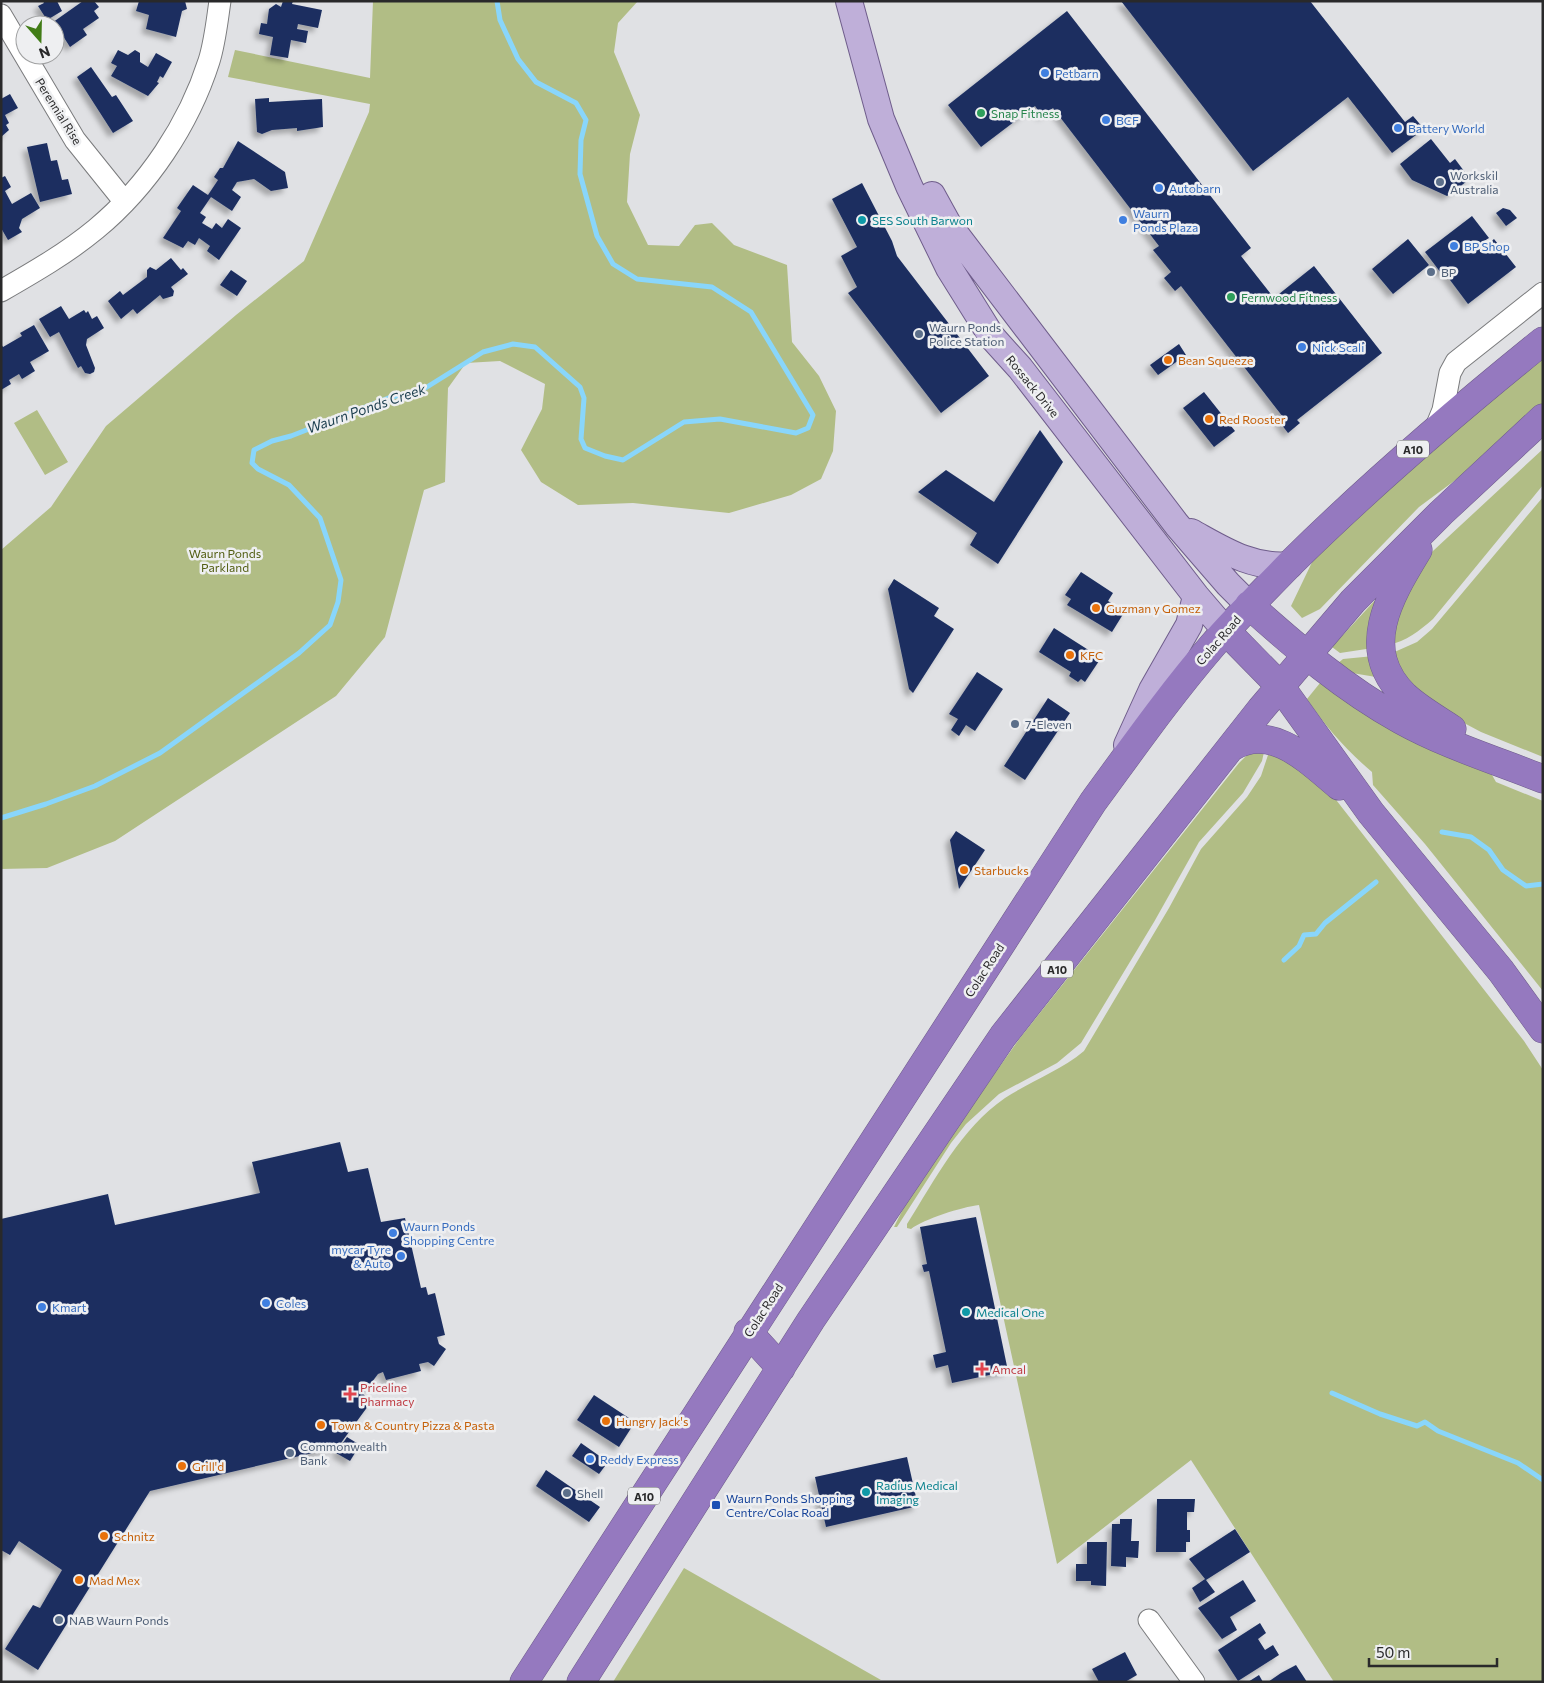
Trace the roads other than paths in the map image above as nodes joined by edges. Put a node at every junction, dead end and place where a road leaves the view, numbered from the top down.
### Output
1 (220, 1) edge
2 (849, 1) edge
3 (858, 1) edge
4 (1, 16) edge
5 (888, 117) junction
6 (124, 201) junction
7 (1, 291) edge
8 (1543, 293) edge
9 (1543, 341) edge
10 (1056, 367) junction
11 (1033, 385) junction
12 (1543, 418) edge
13 (1433, 432) junction
14 (1441, 513) junction
15 (1177, 525) junction
16 (1290, 565) junction
17 (1196, 596) junction
18 (1249, 605) junction
19 (1226, 631) junction
20 (1306, 656) junction
21 (1280, 686) junction
22 (1232, 747) junction
23 (1119, 764) junction
24 (1506, 764) junction
25 (1543, 778) edge
26 (1371, 813) junction
27 (1543, 1029) edge
28 (743, 1340) junction
29 (780, 1368) junction
30 (1149, 1620) dead end
31 (524, 1682) edge
32 (582, 1682) edge
33 (1194, 1682) edge

1 - 6 street
2 - 5 main road, Rossack Drive
3 - 5 main road, Rossack Drive
4 - 6 street, Perennial Rise
5 - 10 main road, Rossack Drive
5 - 11 main road, Rossack Drive
6 - 7 street
8 - 13 street
9 - 13 highway, Colac Road / A10
10 - 11 main road
10 - 15 main road, Rossack Drive
11 - 17 main road, Rossack Drive
12 - 14 highway, A10
13 - 16 highway, Colac Road / A10
14 - 20 highway, A10
14 - 24 highway
15 - 16 main road
15 - 18 main road, Rossack Drive
16 - 18 highway, Colac Road / A10
17 - 19 main road, Rossack Drive
17 - 23 main road
18 - 19 highway, Colac Road / A10
18 - 20 highway
19 - 21 highway
19 - 23 highway, Colac Road / A10
20 - 21 highway, A10
20 - 24 highway
21 - 22 highway, A10
21 - 26 highway
22 - 26 highway
22 - 29 highway, A10
23 - 28 highway, Colac Road / A10
24 - 25 highway
26 - 27 highway
28 - 29 highway
28 - 31 highway, Colac Road / A10
29 - 32 highway, A10
30 - 33 street

